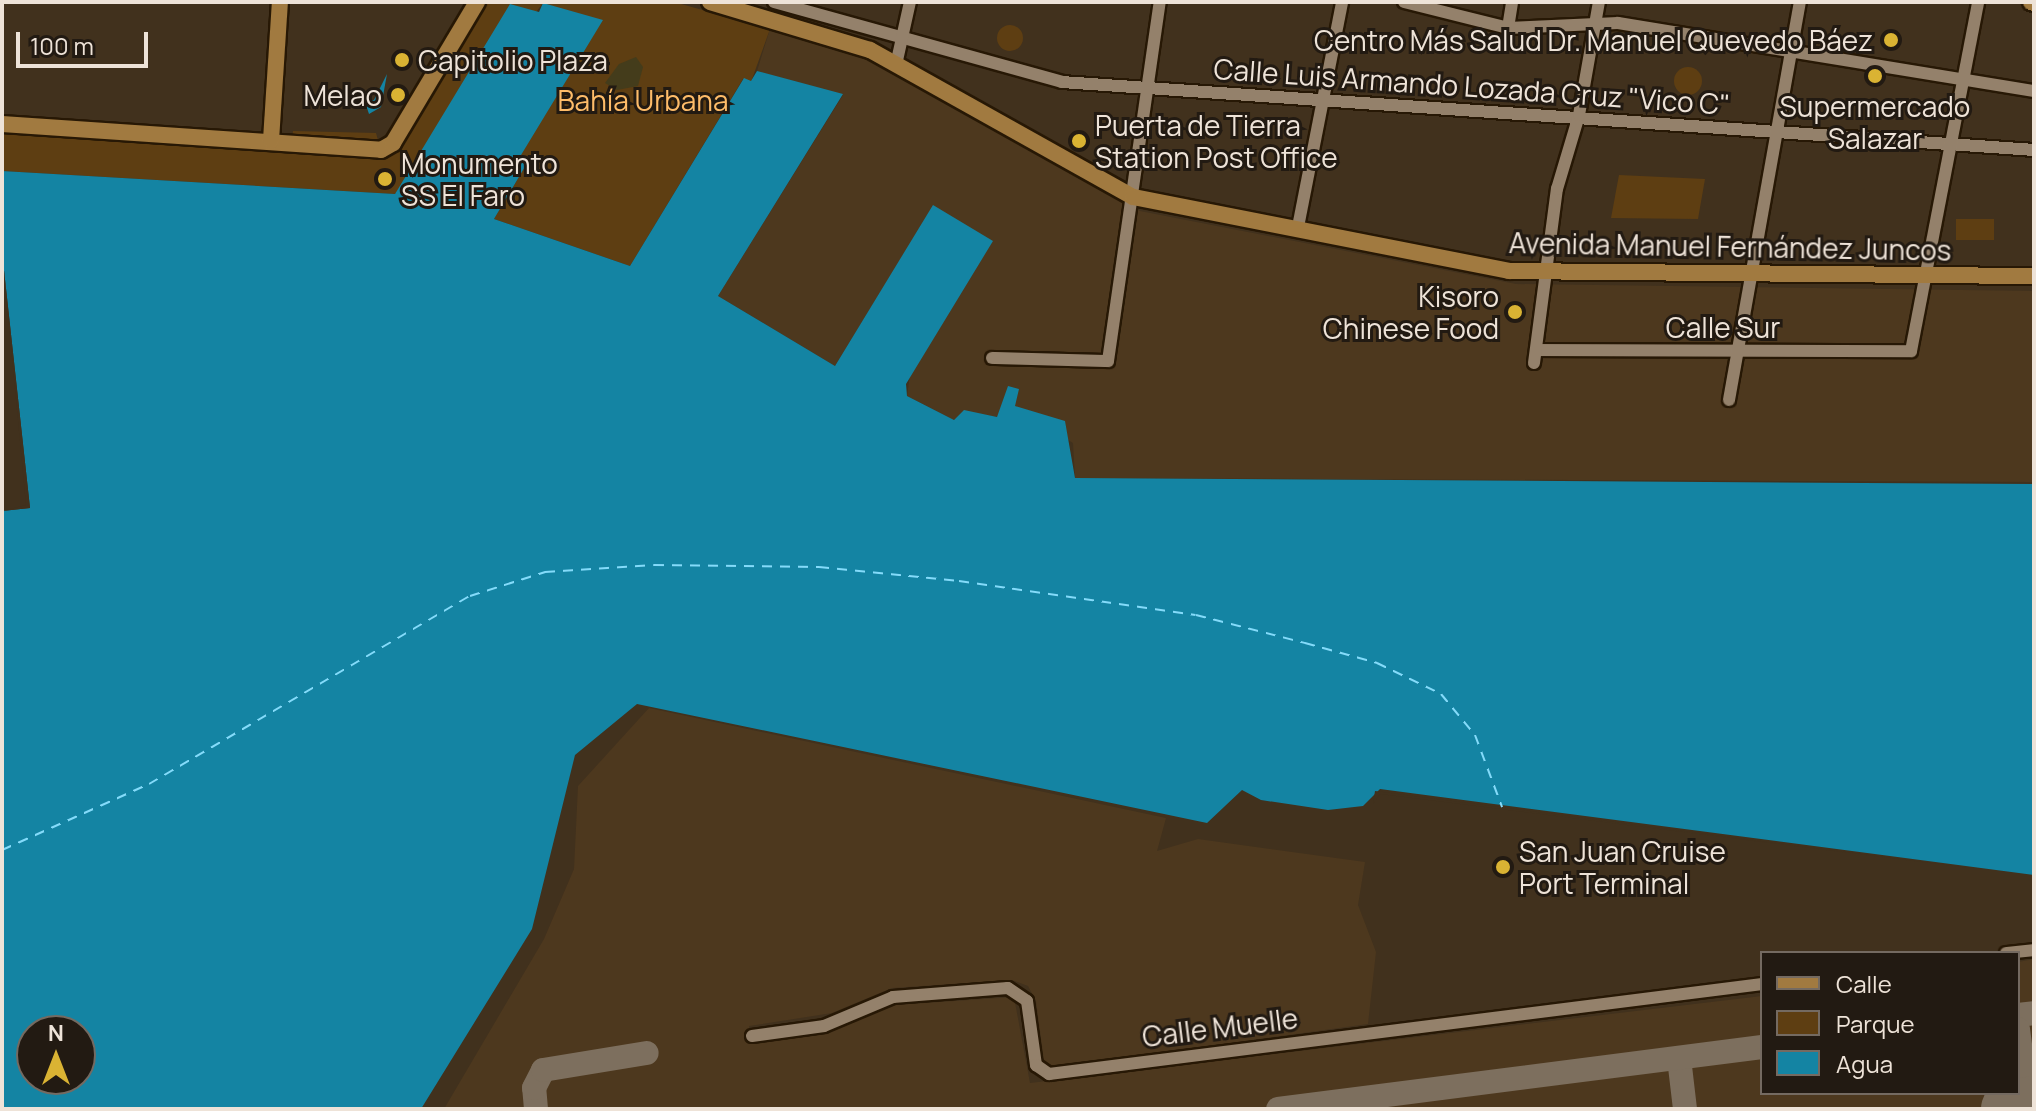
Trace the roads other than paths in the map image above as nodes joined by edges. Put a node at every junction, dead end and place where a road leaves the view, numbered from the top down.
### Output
1 (280, 2) edge
2 (477, 2) edge
3 (710, 2) edge
4 (774, 2) edge
5 (910, 2) edge
6 (1160, 2) edge
7 (1342, 2) edge
8 (1404, 2) edge
9 (1512, 2) edge
10 (1599, 2) edge
11 (1800, 2) edge
12 (1978, 2) edge
13 (1595, 20) junction
14 (1508, 28) junction
15 (903, 38) junction
16 (1790, 52) junction
17 (896, 65) junction
18 (1965, 82) junction
19 (1149, 88) junction
20 (2034, 91) edge
21 (1323, 101) junction
22 (1579, 115) junction
23 (2, 124) edge
24 (1775, 131) junction
25 (271, 140) junction
26 (1953, 144) junction
27 (2034, 150) edge
28 (1133, 197) junction
29 (1298, 227) junction
30 (1546, 274) junction
31 (1751, 274) junction
32 (1931, 276) junction
33 (2034, 276) edge
34 (1737, 351) junction
35 (992, 358) dead end
36 (1729, 400) dead end
37 (1760, 984) edge
38 (752, 1036) dead end

1 - 25 main road
2 - 25 main road
3 - 17 main road, Avenida Manuel Fernández Juncos
4 - 15 street, Calle Luis Armando Lozada Cruz "Vico C"
5 - 15 street
6 - 19 street
7 - 21 street
8 - 14 street
9 - 14 street
10 - 13 street
11 - 16 street
12 - 18 street
13 - 14 street
13 - 16 street
13 - 22 street
15 - 17 street
15 - 19 street, Calle Luis Armando Lozada Cruz "Vico C"
16 - 18 street
16 - 24 street
17 - 28 main road, Avenida Manuel Fernández Juncos
18 - 20 street
18 - 26 street
19 - 21 street, Calle Luis Armando Lozada Cruz "Vico C"
19 - 28 street
21 - 22 street, Calle Luis Armando Lozada Cruz "Vico C"
21 - 29 street
22 - 24 street, Calle Luis Armando Lozada Cruz "Vico C"
22 - 30 street
23 - 25 main road
24 - 26 street, Calle Luis Armando Lozada Cruz "Vico C"
24 - 31 street
26 - 27 street, Calle Luis Armando Lozada Cruz "Vico C"
26 - 32 street
28 - 29 main road, Avenida Manuel Fernández Juncos
28 - 35 street
29 - 30 main road, Avenida Manuel Fernández Juncos
30 - 31 main road, Avenida Manuel Fernández Juncos
30 - 34 street, Calle Sur
31 - 32 main road, Avenida Manuel Fernández Juncos
31 - 34 street
32 - 33 main road, Avenida Manuel Fernández Juncos
32 - 34 street, Calle Sur
34 - 36 street
37 - 38 street, Calle Muelle

